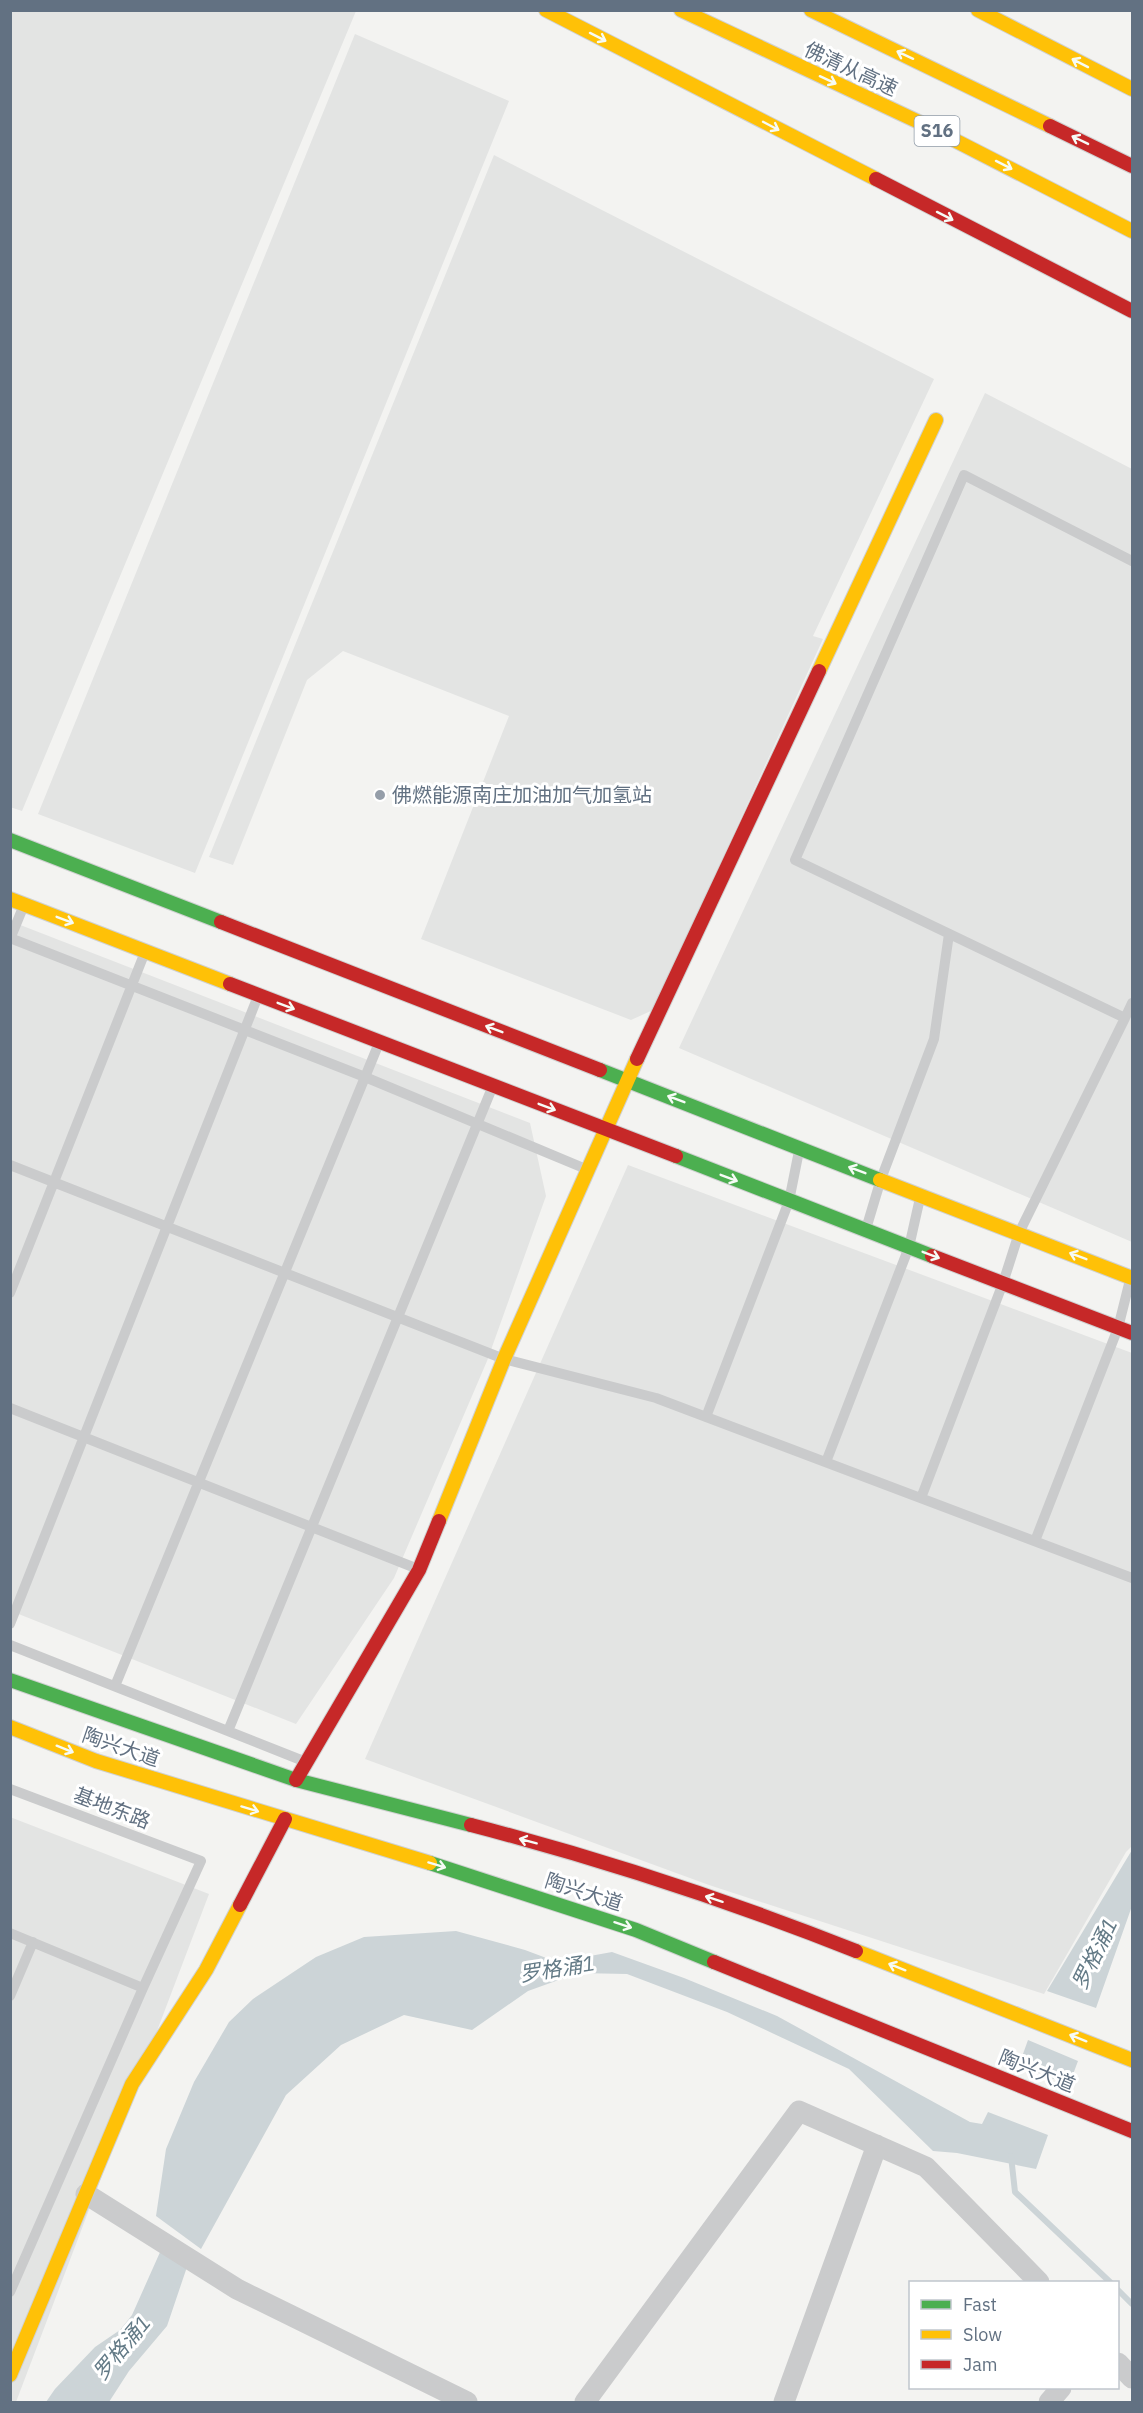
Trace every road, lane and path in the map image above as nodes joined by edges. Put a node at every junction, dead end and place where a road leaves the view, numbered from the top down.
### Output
1 (546, 10) edge
2 (681, 10) edge
3 (811, 10) edge
4 (978, 10) edge
5 (1132, 89) edge
6 (1132, 166) edge
7 (1132, 231) edge
8 (1132, 311) edge
9 (936, 420) dead end
10 (1132, 561) edge
11 (10, 840) edge
12 (10, 899) edge
13 (24, 904) junction
14 (949, 933) junction
15 (11, 938) edge
16 (145, 951) junction
17 (132, 984) junction
18 (258, 995) junction
19 (1132, 1003) edge
20 (1125, 1018) junction
21 (245, 1029) junction
22 (379, 1042) junction
23 (365, 1077) junction
24 (627, 1080) junction
25 (492, 1086) junction
26 (477, 1124) junction
27 (606, 1130) junction
28 (799, 1148) junction
29 (10, 1165) edge
30 (588, 1170) junction
31 (880, 1179) junction
32 (54, 1182) junction
33 (921, 1195) junction
34 (789, 1201) junction
35 (168, 1226) junction
36 (866, 1230) junction
37 (1019, 1233) junction
38 (909, 1247) junction
39 (285, 1272) junction
40 (1132, 1277) edge
41 (1003, 1283) junction
42 (10, 1293) edge
43 (398, 1317) junction
44 (1118, 1328) junction
45 (1132, 1333) edge
46 (504, 1359) junction
47 (10, 1408) edge
48 (706, 1417) junction
49 (84, 1438) junction
50 (826, 1462) junction
51 (199, 1483) junction
52 (921, 1498) junction
53 (312, 1527) junction
54 (1035, 1541) junction
55 (418, 1570) junction
56 (1132, 1578) edge
57 (10, 1624) edge
58 (10, 1645) edge
59 (10, 1680) edge
60 (115, 1686) junction
61 (10, 1727) edge
62 (228, 1731) junction
63 (307, 1763) junction
64 (296, 1780) junction
65 (10, 1789) edge
66 (285, 1819) junction
67 (10, 1933) edge
68 (33, 1942) junction
69 (143, 1988) junction
70 (10, 1996) edge
71 (1132, 2060) edge
72 (1132, 2131) edge
73 (877, 2145) junction
74 (86, 2194) junction
75 (1037, 2281) edge
76 (10, 2292) edge
77 (1119, 2364) edge
78 (12, 2367) edge
79 (1132, 2378) edge
80 (1060, 2389) edge
81 (467, 2403) edge
82 (585, 2403) edge
83 (784, 2403) edge
84 (1049, 2403) edge

1 -> 8 main road
2 -> 7 main road, 佛清从高速 / S16
6 -> 3 main road, 佛清从高速
5 -> 4 main road
9 - 24 main road
10 - 14 lane
24 -> 11 main road
12 - 13 main road
13 - 15 lane
13 -> 16 main road
14 - 20 lane
14 - 31 lane
15 - 17 lane
16 - 17 lane
16 - 18 main road
17 - 21 lane
17 - 32 lane
18 - 21 lane
18 -> 22 main road
19 - 20 lane
20 - 37 lane
21 - 23 lane
21 - 35 lane
22 - 23 lane
22 - 25 main road
23 - 26 lane
23 - 39 lane
24 - 27 main road
28 -> 24 main road
25 - 26 lane
25 -> 27 main road
26 - 30 lane
26 - 43 lane
27 - 30 main road
27 -> 34 main road
31 -> 28 main road
28 - 34 lane
29 - 32 lane
30 - 46 main road
31 - 33 main road
31 - 36 lane
32 - 35 lane
32 - 42 lane
33 - 37 main road
33 - 38 lane
34 - 36 main road
34 - 48 lane
35 - 39 lane
35 - 49 lane
36 - 38 main road
40 -> 37 main road
37 - 41 lane
38 -> 41 main road
38 - 50 lane
39 - 43 lane
39 - 51 lane
40 - 44 lane
41 - 44 main road
41 - 52 lane
43 - 46 lane
43 - 53 lane
44 - 45 main road
44 - 54 lane
46 - 48 lane
46 - 55 main road
47 - 49 lane
48 - 50 lane
49 - 51 lane
49 - 57 lane
50 - 52 lane
51 - 53 lane
51 - 60 lane
52 - 54 lane
53 - 55 lane
53 - 62 lane
54 - 56 lane
55 - 63 main road
58 - 60 lane
59 - 64 main road, 陶兴大道
60 - 62 lane
61 -> 66 main road, 陶兴大道
62 - 63 lane
63 - 64 main road
71 -> 64 main road, 陶兴大道
65 - 69 lane, 基地东路
66 -> 72 main road, 陶兴大道
66 - 74 main road
67 - 68 lane
68 - 69 lane
68 - 70 lane
69 - 76 lane
73 - 75 street
73 - 82 street
73 - 83 street
74 - 78 main road
74 - 81 street
77 - 79 street
80 - 84 street

